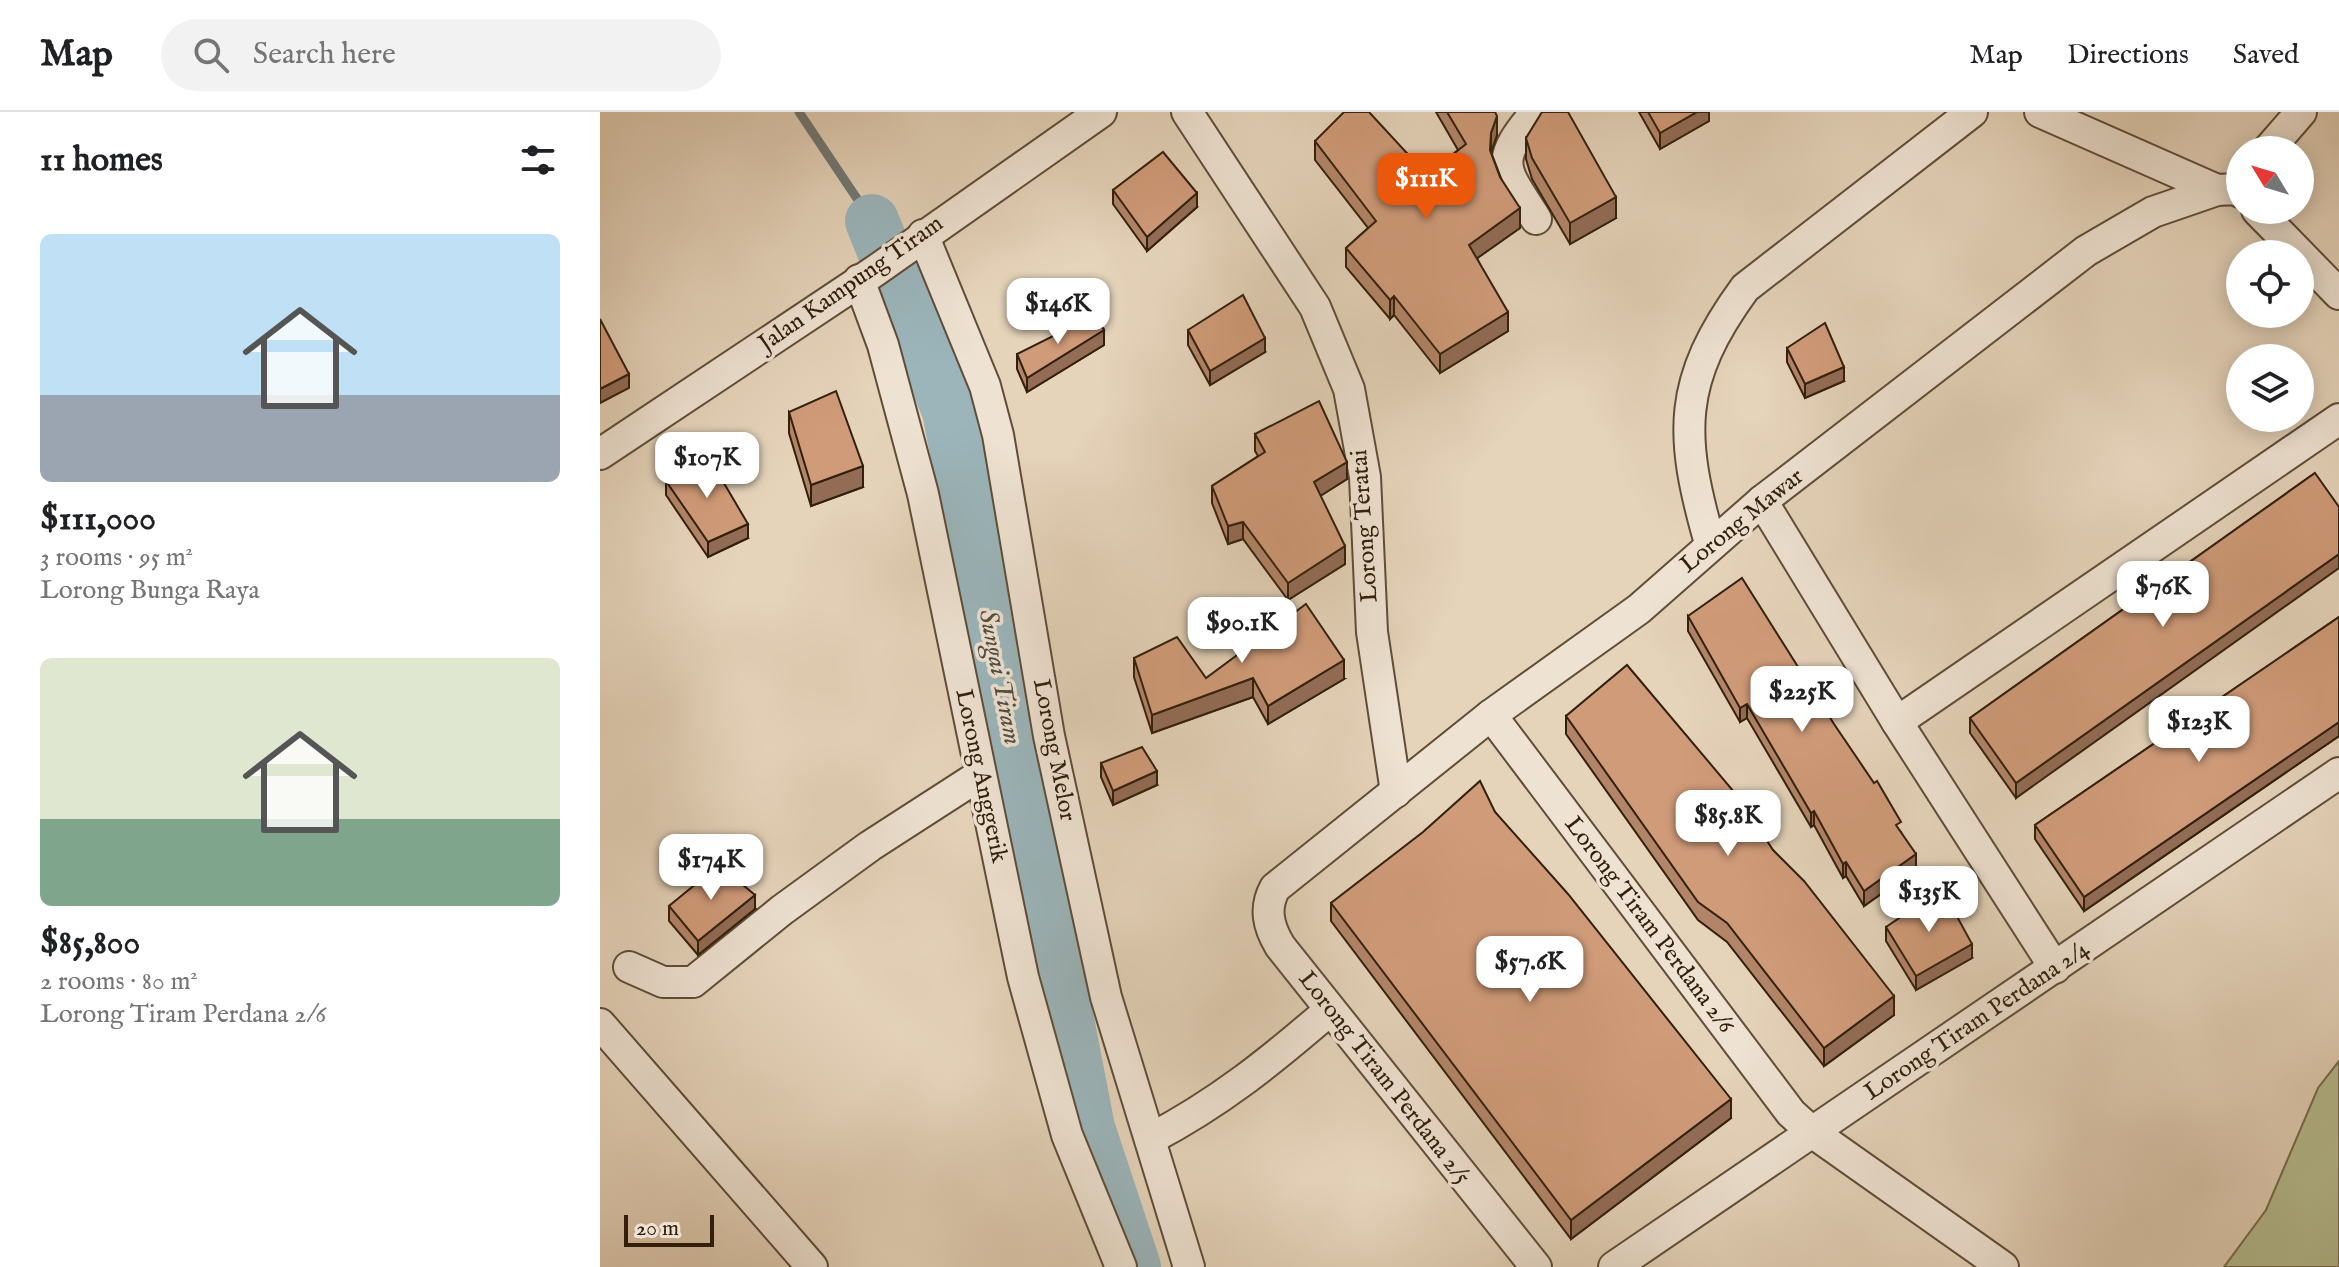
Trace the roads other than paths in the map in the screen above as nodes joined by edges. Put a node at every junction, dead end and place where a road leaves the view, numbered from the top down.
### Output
1 (1101, 112) edge
2 (1187, 112) edge
3 (1536, 112) edge
4 (1972, 112) edge
5 (2040, 112) edge
6 (2301, 112) edge
7 (2280, 136) edge
8 (2226, 188) edge
9 (2226, 196) edge
10 (1536, 219) dead end
11 (2269, 224) edge
12 (914, 241) junction
13 (867, 276) junction
14 (2339, 294) edge
15 (2339, 419) edge
16 (600, 454) edge
17 (1762, 501) junction
18 (1710, 543) junction
19 (1491, 715) junction
20 (1897, 722) junction
21 (2339, 773) edge
22 (980, 775) junction
23 (1396, 792) junction
24 (1284, 879) joint
25 (629, 967) dead end
26 (2055, 968) junction
27 (1330, 1010) junction
28 (600, 1024) edge
29 (1812, 1132) junction
30 (1150, 1139) junction
31 (812, 1267) edge
32 (1121, 1267) edge
33 (1189, 1267) edge
34 (1536, 1267) edge
35 (1614, 1267) edge
36 (2003, 1267) edge

1 - 12 street, Jalan Kampung Tiram
2 - 23 street, Lorong Teratai
3 - 10 street
4 - 18 street
5 - 8 street
6 - 7 street
9 - 17 street, Lorong Mawar
11 - 14 street
12 - 13 street, Jalan Kampung Tiram
12 - 30 street, Lorong Melor
13 - 16 street, Jalan Kampung Tiram
13 - 22 street, Lorong Anggerik
15 - 20 street
17 - 18 street, Lorong Mawar
17 - 20 street
18 - 19 street, Lorong Mawar
19 - 23 street, Lorong Mawar
19 - 29 street, Lorong Tiram Perdana 2/6
20 - 26 street
21 - 26 street, Lorong Tiram Perdana 2/4
22 - 25 street
22 - 32 street, Lorong Anggerik
23 - 24 street, Lorong Mawar
24 - 27 street, Lorong Tiram Perdana 2/5
26 - 29 street, Lorong Tiram Perdana 2/4
27 - 30 street
27 - 34 street, Lorong Tiram Perdana 2/5
28 - 31 street
29 - 35 street, Lorong Tiram Perdana 2/4
29 - 36 street, Lorong Tiram Perdana 2/6
30 - 33 street, Lorong Melor

